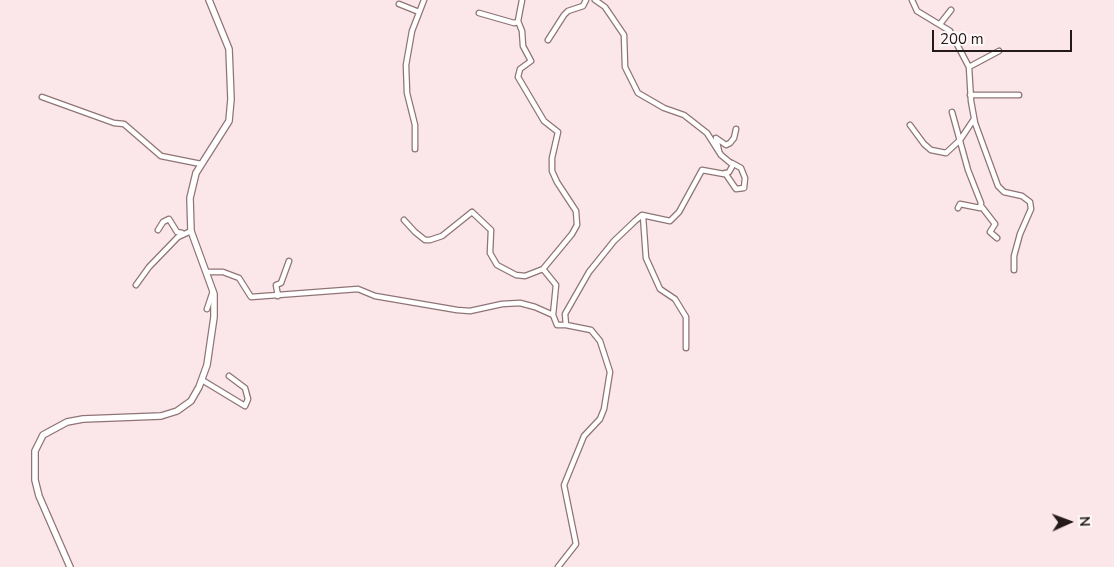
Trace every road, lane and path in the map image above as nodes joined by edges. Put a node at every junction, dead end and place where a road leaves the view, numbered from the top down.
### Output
1 (209, 0) edge
2 (424, 0) edge
3 (522, 0) edge
4 (586, 0) edge
5 (594, 0) edge
6 (912, 0) edge
7 (399, 4) dead end
8 (951, 10) dead end
9 (419, 12) junction
10 (479, 13) dead end
11 (518, 22) junction
12 (940, 24) junction
13 (548, 40) dead end
14 (999, 51) dead end
15 (969, 68) junction
16 (970, 95) junction
17 (1019, 95) dead end
18 (42, 96) dead end
19 (952, 112) dead end
20 (974, 119) junction
21 (910, 125) dead end
22 (736, 129) dead end
23 (960, 140) junction
24 (415, 149) dead end
25 (719, 152) junction
26 (731, 163) junction
27 (202, 164) junction
28 (725, 173) junction
29 (981, 206) junction
30 (958, 208) dead end
31 (643, 216) junction
32 (404, 220) dead end
33 (158, 230) dead end
34 (191, 231) junction
35 (182, 234) junction
36 (997, 238) dead end
37 (289, 262) dead end
38 (543, 269) junction
39 (1014, 270) dead end
40 (207, 272) junction
41 (136, 285) dead end
42 (213, 291) junction
43 (278, 296) junction
44 (207, 309) dead end
45 (553, 315) junction
46 (566, 325) junction
47 (686, 348) dead end
48 (229, 376) dead end
49 (202, 380) junction
50 (70, 567) edge
51 (558, 567) edge

1 - 27 main road
2 - 9 street
3 - 11 street
4 - 13 street
5 - 25 street
6 - 12 street
7 - 9 street
8 - 12 street
9 - 24 street
10 - 11 street
11 - 38 street
12 - 15 street
14 - 15 street
15 - 16 street
16 - 17 street
16 - 20 street
18 - 27 street
19 - 23 street
20 - 23 street
20 - 39 street
21 - 23 street
22 - 25 street
23 - 29 street
25 - 26 street
26 - 28 street
26 - 28 street
27 - 34 main road
28 - 31 street
29 - 30 street
29 - 36 street
31 - 46 street
31 - 47 street
32 - 38 street
33 - 35 street
34 - 35 street
34 - 40 main road
35 - 41 street
37 - 43 street
38 - 45 street
40 - 42 main road
40 - 43 street
42 - 44 street
42 - 49 main road
43 - 45 street
45 - 46 street
46 - 51 street
48 - 49 street
49 - 50 main road

